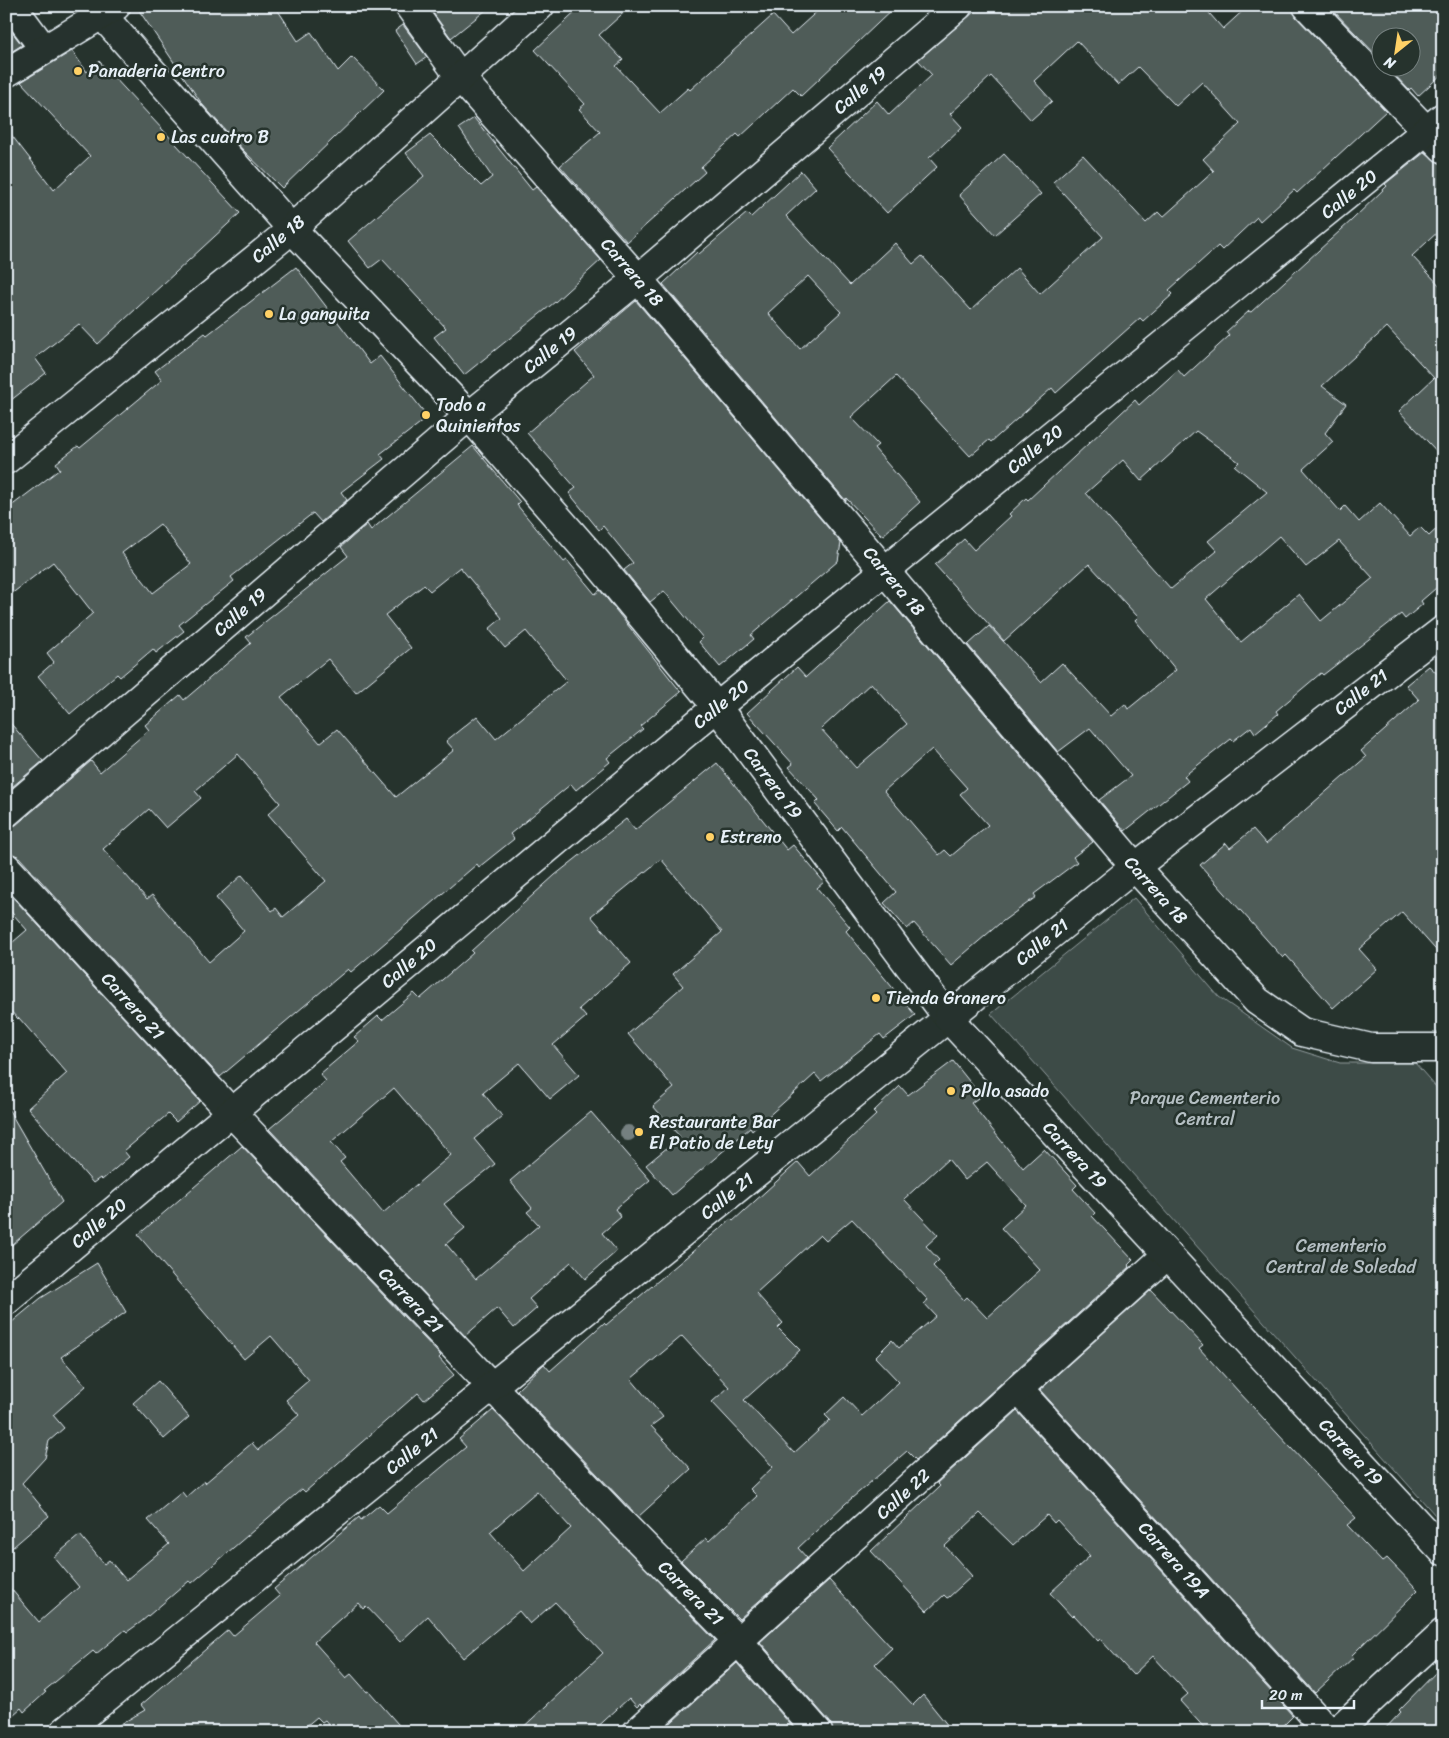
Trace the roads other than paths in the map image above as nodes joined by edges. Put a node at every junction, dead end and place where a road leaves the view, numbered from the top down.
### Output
1 (12, 6) edge
2 (409, 6) edge
3 (540, 6) edge
4 (958, 6) edge
5 (1307, 6) edge
6 (109, 11) edge
7 (44, 48) junction
8 (6, 73) edge
9 (460, 77) junction
10 (1437, 132) edge
11 (292, 229) junction
12 (638, 279) junction
13 (469, 416) junction
14 (6, 460) edge
15 (885, 570) junction
16 (1443, 630) edge
17 (717, 707) junction
18 (6, 814) edge
19 (6, 867) edge
20 (1135, 867) junction
21 (948, 1018) junction
22 (1443, 1048) edge
23 (231, 1112) junction
24 (1167, 1255) junction
25 (6, 1301) edge
26 (493, 1386) junction
27 (1018, 1389) junction
28 (1443, 1551) edge
29 (1443, 1633) edge
30 (739, 1642) junction
31 (64, 1732) edge
32 (637, 1732) edge
33 (818, 1732) edge
34 (1329, 1732) edge
35 (1336, 1732) edge

1 - 7 street
2 - 9 street, Carrera 18
3 - 9 street, Calle 18
4 - 12 street, Calle 19
5 - 10 street
6 - 7 street
6 - 11 street, Carrera 19
7 - 8 street
9 - 11 street, Calle 18
9 - 12 street, Carrera 18
10 - 15 street, Calle 20
11 - 13 street, Carrera 19
11 - 14 street, Calle 18
12 - 13 street, Calle 19
12 - 15 street, Carrera 18
13 - 17 street, Carrera 19
13 - 18 street, Calle 19
15 - 17 street, Calle 20
15 - 20 street, Carrera 18
16 - 20 street, Calle 21
17 - 21 street, Carrera 19
17 - 23 street, Calle 20
19 - 23 street, Carrera 21
20 - 21 street, Calle 21
20 - 22 street, Carrera 18
21 - 24 street, Carrera 19
21 - 26 street, Calle 21
23 - 25 street, Calle 20
23 - 26 street, Carrera 21
24 - 27 street, Calle 22
24 - 28 street, Carrera 19
26 - 30 street, Carrera 21
26 - 31 street, Calle 21
27 - 30 street, Calle 22
27 - 34 street, Carrera 19A
29 - 35 street
30 - 32 street, Calle 22
30 - 33 street, Carrera 21

